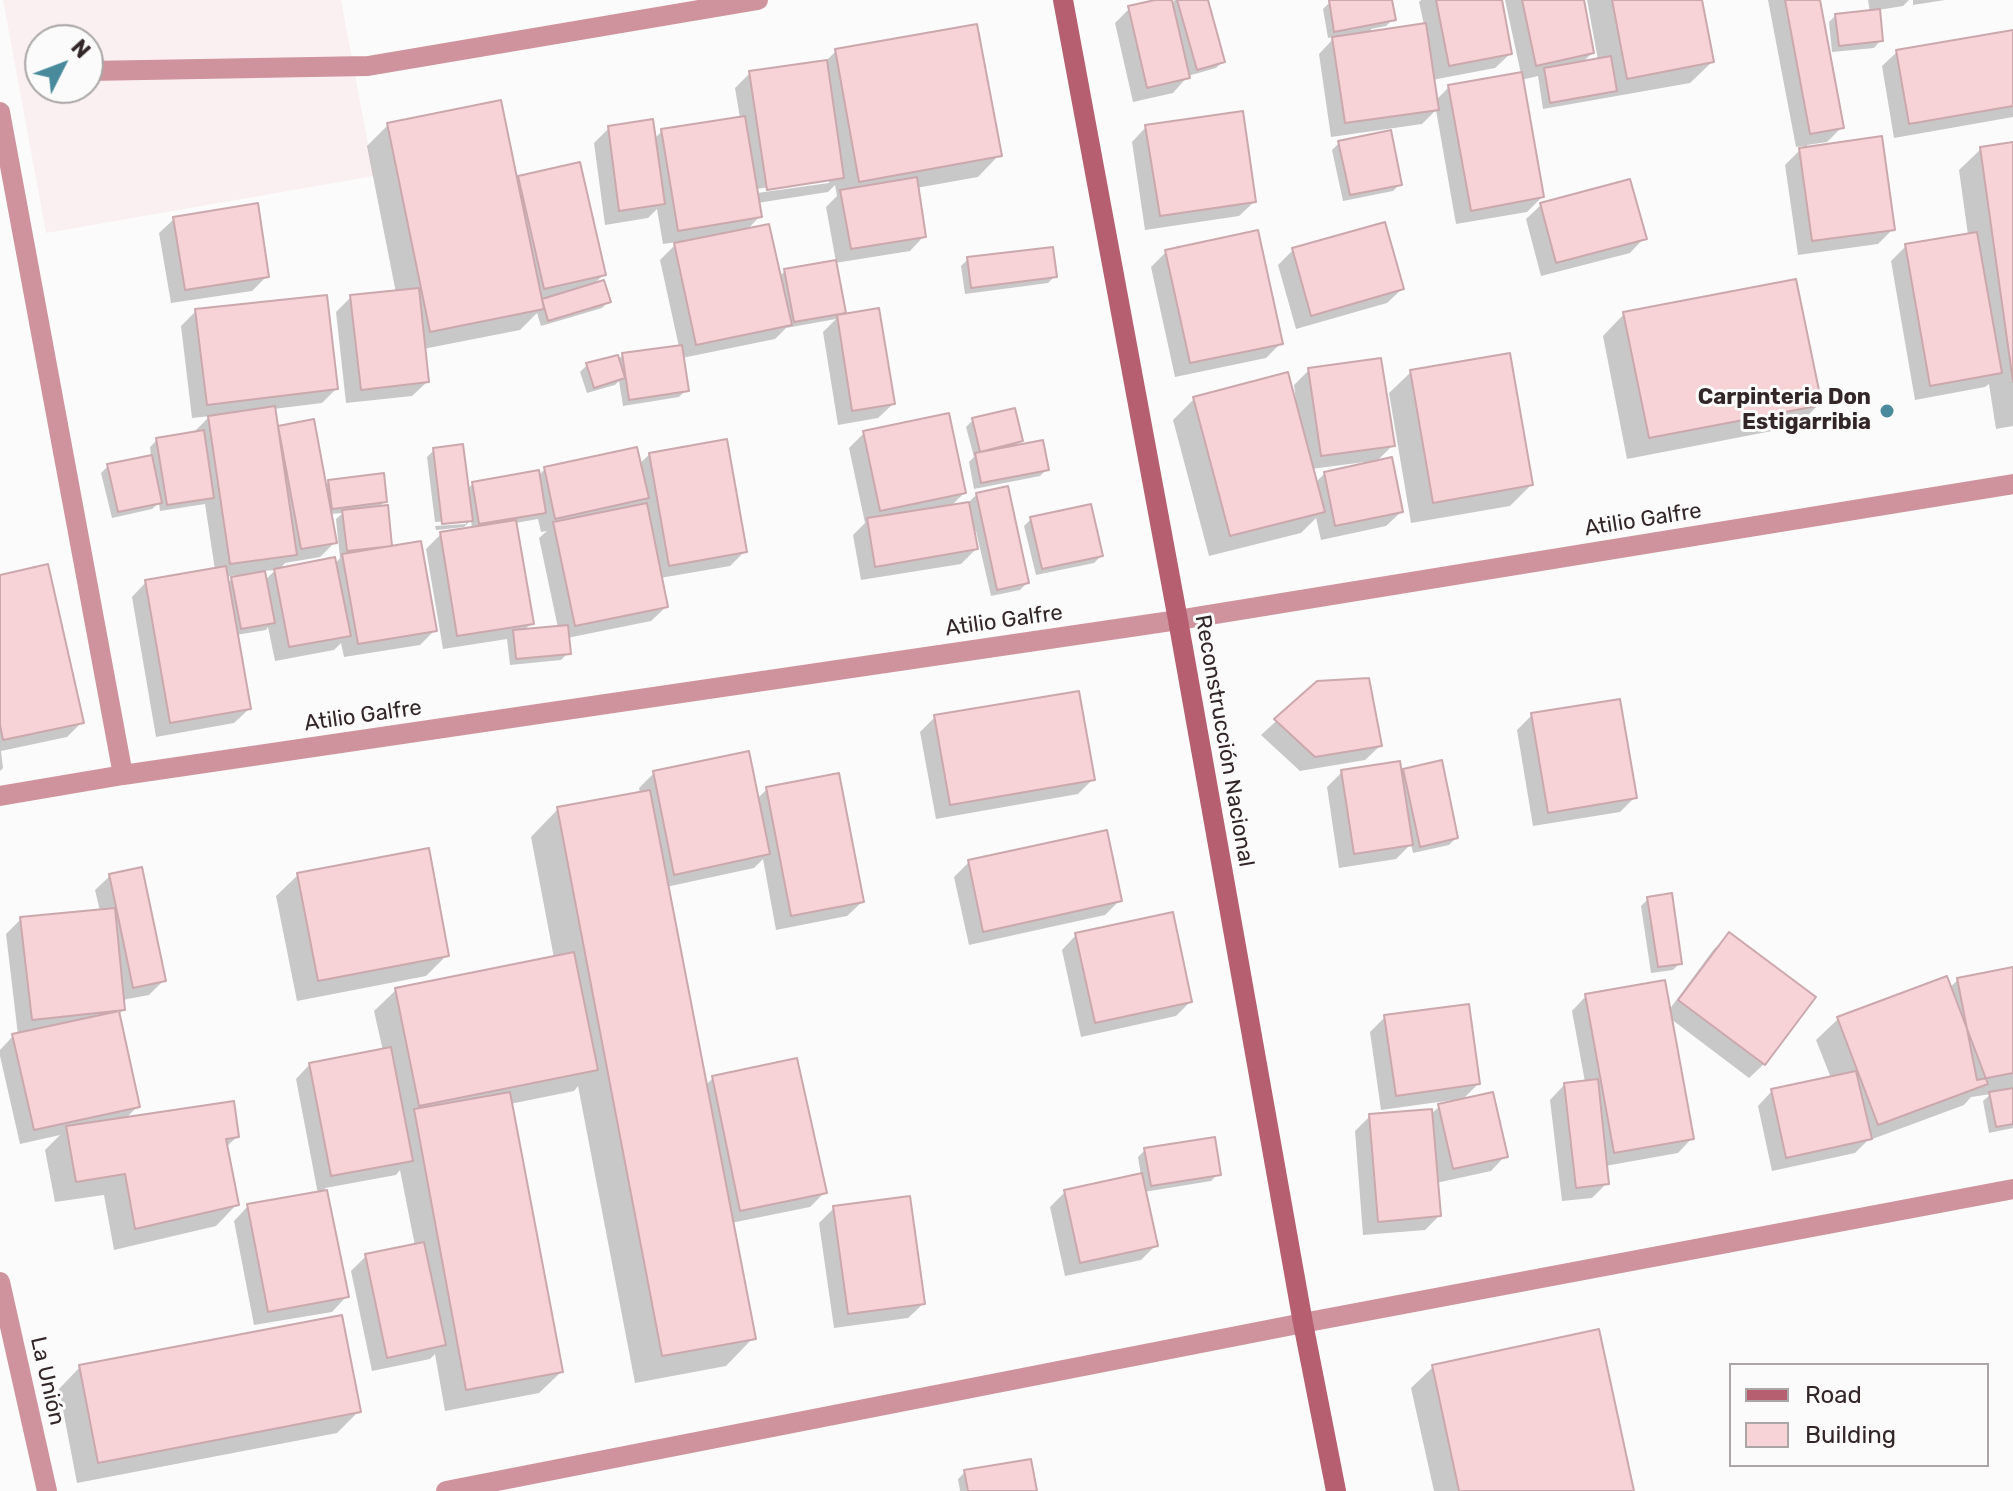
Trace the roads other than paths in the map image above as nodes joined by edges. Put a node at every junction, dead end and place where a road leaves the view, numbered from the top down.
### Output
1 (758, 0) edge
2 (1063, 0) edge
3 (104, 71) edge
4 (0, 112) edge
5 (2, 136) edge
6 (2013, 484) edge
7 (1178, 620) junction
8 (123, 775) junction
9 (0, 796) edge
10 (2013, 1189) edge
11 (0, 1282) edge
12 (1303, 1323) junction
13 (47, 1491) edge
14 (446, 1491) edge
15 (1336, 1491) edge

1 - 3 street
2 - 7 street, Reconstrucción Nacional
4 - 5 street
5 - 8 street
6 - 7 street, Atilio Galfre
7 - 8 street, Atilio Galfre
7 - 12 street, Reconstrucción Nacional
8 - 9 street, Atilio Galfre
10 - 12 street
11 - 13 street, La Unión
12 - 14 street
12 - 15 street, Reconstrucción Nacional

